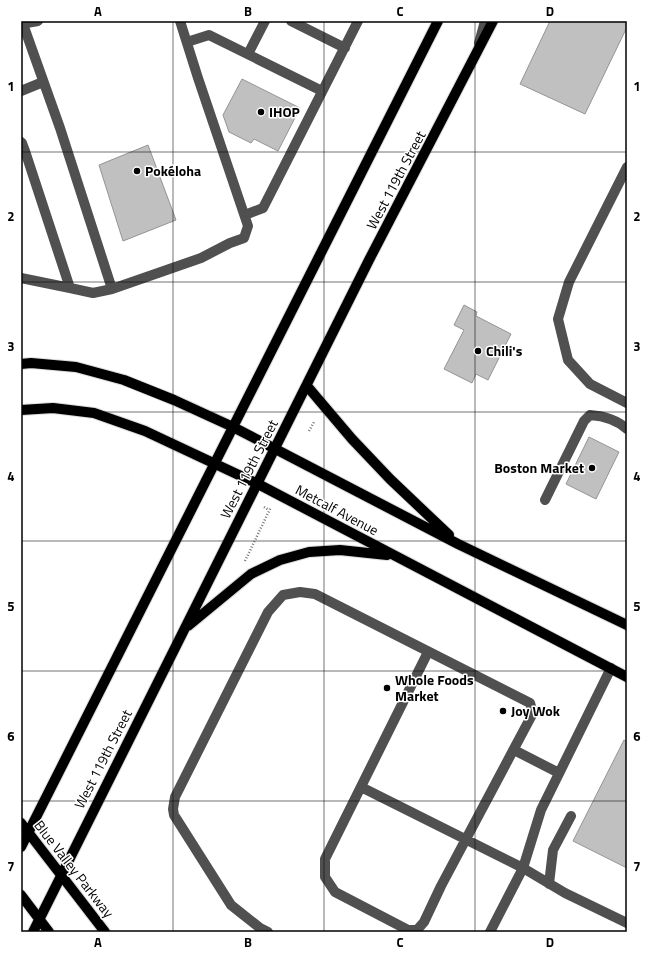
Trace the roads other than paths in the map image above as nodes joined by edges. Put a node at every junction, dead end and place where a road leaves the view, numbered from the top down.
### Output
1 (38, 21) edge
2 (180, 21) edge
3 (265, 21) edge
4 (291, 21) edge
5 (358, 21) edge
6 (438, 21) edge
7 (485, 21) edge
8 (493, 21) edge
9 (22, 24) edge
10 (187, 42) junction
11 (344, 48) junction
12 (248, 54) junction
13 (473, 62) junction
14 (43, 82) junction
15 (21, 90) edge
16 (322, 91) junction
17 (21, 142) edge
18 (627, 167) edge
19 (245, 216) junction
20 (21, 278) edge
21 (70, 288) junction
22 (112, 289) junction
23 (21, 364) edge
24 (307, 386) junction
25 (627, 403) edge
26 (21, 410) edge
27 (233, 427) junction
28 (627, 429) edge
29 (275, 449) junction
30 (214, 463) junction
31 (258, 484) junction
32 (545, 500) dead end
33 (458, 544) junction
34 (393, 555) junction
35 (627, 625) edge
36 (185, 628) junction
37 (428, 652) junction
38 (611, 668) junction
39 (627, 677) edge
40 (514, 750) junction
41 (559, 773) junction
42 (361, 787) junction
43 (571, 816) dead end
44 (21, 823) edge
45 (28, 833) junction
46 (466, 840) junction
47 (21, 847) edge
48 (523, 868) junction
49 (61, 875) junction
50 (549, 884) junction
51 (21, 895) edge
52 (39, 920) junction
53 (627, 923) edge
54 (33, 932) edge
55 (49, 932) edge
56 (105, 932) edge
57 (268, 932) edge
58 (490, 932) edge

1 - 9 lane
2 - 10 lane
3 - 12 lane
4 - 11 lane
5 - 11 lane
6 - 27 main road
7 - 13 lane
8 - 13 main road, West 119th Street
9 - 14 lane
10 - 12 lane
10 - 19 lane
11 - 16 lane
12 - 16 lane
13 - 24 main road, West 119th Street
14 - 15 lane
14 - 22 lane
16 - 19 lane
17 - 21 lane
18 - 25 lane
19 - 22 lane
20 - 21 lane
21 - 22 lane
23 - 27 main road, Metcalf Avenue
24 - 29 main road, West 119th Street
24 - 33 main road
26 - 30 main road, Metcalf Avenue
27 - 29 main road, Metcalf Avenue
27 - 30 main road
28 - 32 lane
29 - 31 main road, West 119th Street
29 - 33 main road, Metcalf Avenue
30 - 31 main road, Metcalf Avenue
30 - 45 main road
31 - 34 main road, Metcalf Avenue
31 - 36 main road, West 119th Street
33 - 35 main road, Metcalf Avenue
34 - 36 main road
34 - 38 main road, Metcalf Avenue
36 - 49 main road, West 119th Street
37 - 40 lane
37 - 42 lane
37 - 57 lane
38 - 39 main road, Metcalf Avenue
38 - 41 lane
40 - 41 lane
40 - 46 lane
41 - 48 lane
42 - 46 lane
42 - 46 lane
43 - 50 lane
44 - 45 main road, Blue Valley Parkway
45 - 47 main road
45 - 49 main road, Blue Valley Parkway
46 - 48 lane
48 - 50 lane
48 - 58 lane
49 - 52 main road, West 119th Street
49 - 56 main road, Blue Valley Parkway
50 - 53 lane
51 - 52 main road
52 - 54 main road, West 119th Street
52 - 55 main road

